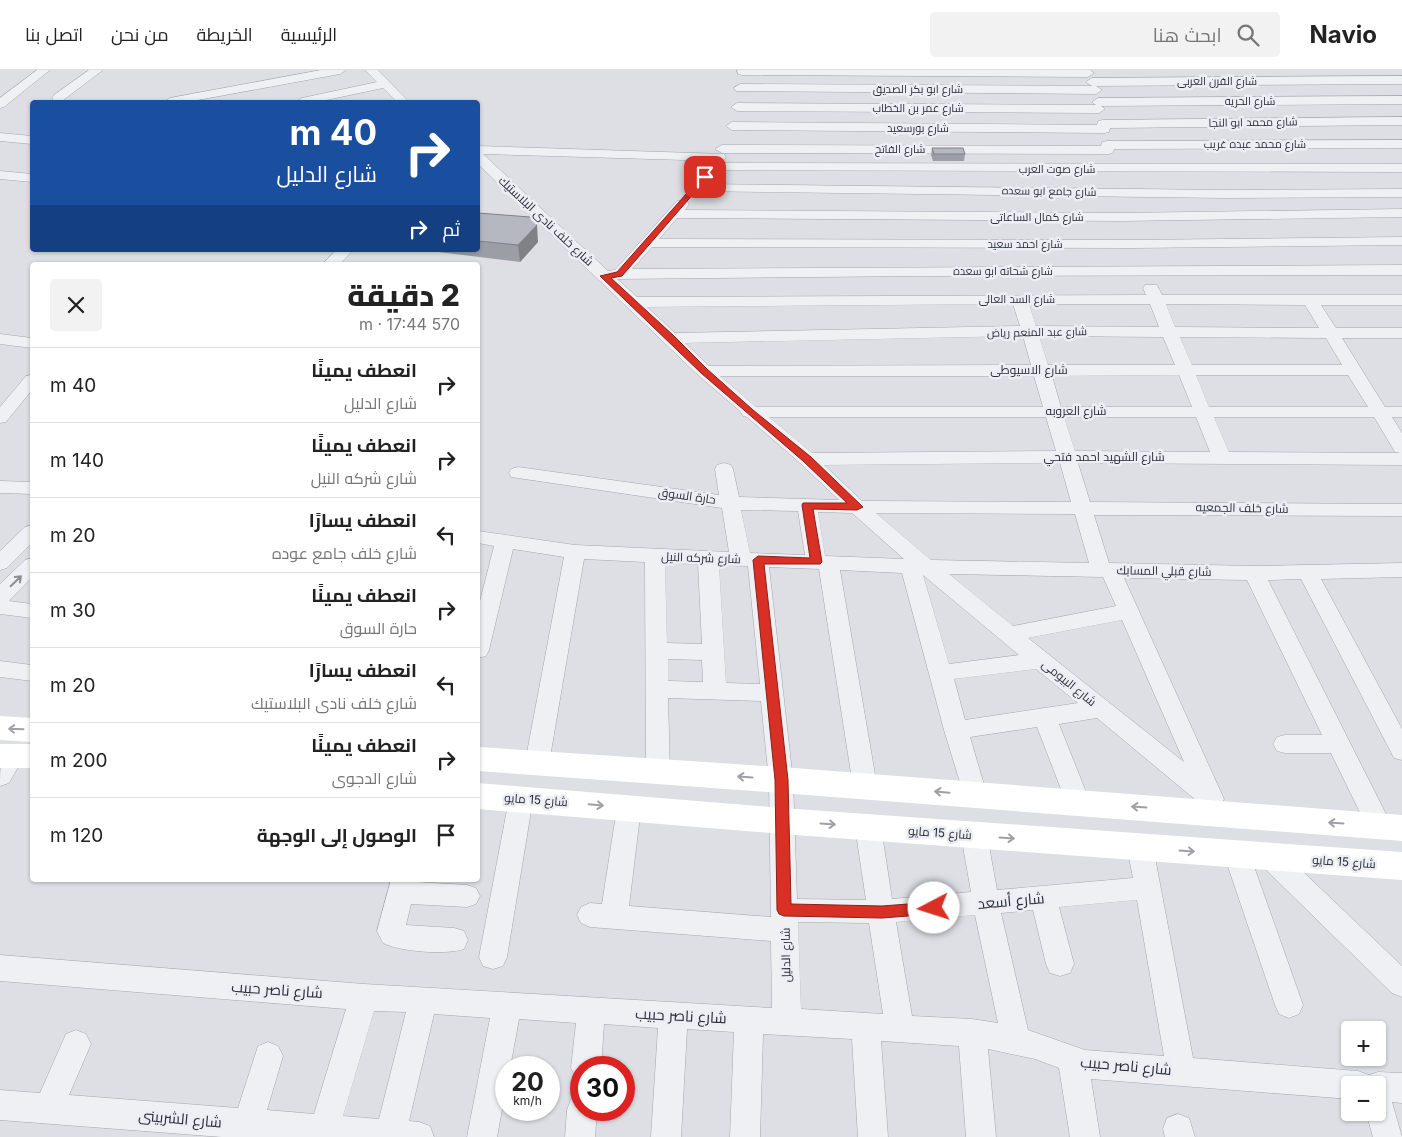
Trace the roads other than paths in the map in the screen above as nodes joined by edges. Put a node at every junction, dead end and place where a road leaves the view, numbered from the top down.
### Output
1 (44, 70) edge
2 (97, 70) edge
3 (340, 70) edge
4 (371, 70) edge
5 (383, 70) edge
6 (742, 70) edge
7 (922, 71) edge
8 (1249, 75) edge
9 (1402, 80) edge
10 (386, 84) junction
11 (740, 88) junction
12 (1093, 88) edge
13 (925, 89) junction
14 (58, 98) dead end
15 (181, 100) edge
16 (311, 100) edge
17 (401, 100) edge
18 (413, 100) edge
19 (1402, 100) edge
20 (1267, 101) junction
21 (1, 102) edge
22 (737, 107) junction
23 (892, 108) junction
24 (1282, 121) junction
25 (1402, 121) edge
26 (732, 126) junction
27 (1104, 126) junction
28 (895, 128) junction
29 (0, 137) edge
30 (30, 140) edge
31 (1298, 144) junction
32 (1402, 144) edge
33 (1108, 148) junction
34 (898, 149) junction
35 (480, 150) edge
36 (718, 158) junction
37 (480, 159) edge
38 (1317, 168) junction
39 (1402, 168) edge
40 (941, 169) junction
41 (1111, 169) junction
42 (0, 175) edge
43 (30, 178) edge
44 (697, 188) junction
45 (945, 189) junction
46 (1114, 192) junction
47 (1225, 194) junction
48 (1340, 194) junction
49 (1364, 194) junction
50 (1402, 194) edge
51 (1380, 213) junction
52 (1402, 213) edge
53 (673, 214) junction
54 (1356, 214) junction
55 (1240, 215) junction
56 (950, 216) junction
57 (1121, 217) junction
58 (1378, 242) junction
59 (1402, 242) edge
60 (647, 243) junction
61 (911, 244) junction
62 (955, 244) junction
63 (1132, 244) junction
64 (329, 252) edge
65 (343, 252) edge
66 (319, 262) edge
67 (333, 262) edge
68 (1402, 270) edge
69 (917, 271) junction
70 (1144, 271) junction
71 (612, 275) junction
72 (1020, 299) junction
73 (1155, 299) junction
74 (1310, 299) junction
75 (1402, 300) edge
76 (632, 302) junction
77 (1030, 331) junction
78 (1169, 331) junction
79 (1330, 332) junction
80 (1402, 333) edge
81 (671, 338) junction
82 (2, 341) edge
83 (30, 343) edge
84 (1042, 370) junction
85 (1185, 370) junction
86 (1353, 370) junction
87 (704, 371) junction
88 (30, 382) edge
89 (1054, 411) junction
90 (749, 412) junction
91 (1202, 412) junction
92 (1380, 412) junction
93 (1402, 412) edge
94 (0, 418) edge
95 (1402, 448) edge
96 (1067, 457) junction
97 (1222, 458) junction
98 (807, 459) junction
99 (1402, 459) edge
100 (724, 469) dead end
101 (518, 472) dead end
102 (0, 487) edge
103 (30, 488) edge
104 (731, 502) junction
105 (807, 505) junction
106 (857, 507) junction
107 (1083, 507) junction
108 (1402, 510) edge
109 (30, 534) edge
110 (480, 538) edge
111 (505, 542) junction
112 (575, 552) junction
113 (655, 556) junction
114 (708, 558) junction
115 (750, 559) junction
116 (822, 562) junction
117 (0, 563) edge
118 (918, 566) junction
119 (30, 567) edge
120 (1106, 570) junction
121 (1402, 570) edge
122 (1308, 572) junction
123 (1254, 573) junction
124 (0, 597) edge
125 (0, 606) edge
126 (30, 611) edge
127 (1128, 611) junction
128 (1009, 634) junction
129 (480, 642) edge
130 (656, 651) junction
131 (712, 652) junction
132 (1040, 660) junction
133 (0, 670) edge
134 (30, 673) edge
135 (940, 673) junction
136 (656, 689) junction
137 (714, 691) junction
138 (772, 693) junction
139 (1100, 709) junction
140 (1045, 717) junction
141 (0, 728) edge
142 (30, 730) edge
143 (956, 730) junction
144 (1286, 744) dead end
145 (1338, 744) junction
146 (1402, 751) edge
147 (480, 759) edge
148 (537, 763) junction
149 (658, 772) junction
150 (781, 780) junction
151 (864, 786) junction
152 (975, 795) junction
153 (480, 796) edge
154 (521, 799) junction
155 (1078, 802) junction
156 (1216, 806) junction
157 (629, 808) junction
158 (782, 821) junction
159 (868, 827) junction
160 (1390, 827) edge
161 (974, 835) junction
162 (1140, 847) junction
163 (1237, 854) junction
164 (1270, 857) junction
165 (1402, 866) edge
166 (403, 886) edge
167 (1147, 888) junction
168 (467, 896) dead end
169 (1044, 898) junction
170 (986, 904) junction
171 (882, 912) junction
172 (785, 920) junction
173 (454, 940) dead end
174 (493, 957) dead end
175 (1060, 964) dead end
176 (0, 968) edge
177 (1402, 984) edge
178 (364, 996) junction
179 (423, 1000) junction
180 (507, 1005) junction
181 (1289, 1005) dead end
182 (591, 1010) junction
183 (673, 1016) junction
184 (749, 1020) junction
185 (787, 1022) junction
186 (866, 1026) junction
187 (899, 1027) junction
188 (972, 1033) junction
189 (1016, 1040) junction
190 (76, 1044) dead end
191 (268, 1056) dead end
192 (587, 1056) edge
193 (1073, 1061) junction
194 (1182, 1071) junction
195 (1341, 1084) edge
196 (1386, 1087) edge
197 (1402, 1088) edge
198 (0, 1105) edge
199 (48, 1108) junction
200 (581, 1121) edge
201 (1383, 1121) edge
202 (248, 1124) junction
203 (324, 1130) junction
204 (405, 1136) edge
205 (482, 1137) edge
206 (580, 1137) edge
207 (666, 1137) edge
208 (745, 1137) edge
209 (873, 1137) edge
210 (981, 1137) edge
211 (1085, 1137) edge
212 (1388, 1137) edge

1 - 21 street
2 - 14 street
3 - 15 street
4 - 10 street
5 - 18 street
6 - 7 street
6 - 11 street
7 - 12 street
7 - 13 street
8 - 9 street, شارع الفرن العربى
8 - 12 street, شارع الفرن العربى
8 - 20 street
10 - 16 street
10 - 17 street
11 - 13 street, شارع ابو بكر الصديق
11 - 22 street
12 - 13 street, شارع ابو بكر الصديق
12 - 20 street, شارع الحريه
12 - 23 street, شارع عمر بن الخطاب
12 - 27 street
19 - 20 street, شارع الحريه
20 - 24 street
22 - 23 street, شارع عمر بن الخطاب
22 - 26 street
23 - 28 street
24 - 25 street, شارع محمد ابو النجا
24 - 27 street, شارع محمد ابو النجا
24 - 31 street
26 - 28 street, شارع بورسعيد
26 - 36 street
27 - 28 street, شارع بورسعيد
27 - 33 street
28 - 34 street
29 - 30 street
31 - 32 street, شارع محمد عبده غريب
31 - 33 street, شارع محمد عبده غريب
31 - 38 street
33 - 34 street, شارع الفاتح
33 - 41 street
34 - 36 street, شارع الفاتح
35 - 36 street
36 - 40 street, شارع صوت العرب
36 - 44 street
37 - 71 street, شارع خلف نادى البلاستيك
38 - 39 street, شارع صوت العرب
38 - 41 street, شارع صوت العرب
38 - 48 street
40 - 41 street, شارع صوت العرب
40 - 45 street
41 - 46 street
42 - 43 street
44 - 45 street, شارع جامع ابو سعده
44 - 53 street
45 - 46 street, شارع جامع ابو سعده
45 - 56 street
46 - 47 street, شارع جامع ابو سعده
46 - 57 street
47 - 48 street, شارع جامع ابو سعده
47 - 55 street
48 - 49 street, شارع جامع ابو سعده
48 - 54 street
49 - 50 street, شارع جامع ابو سعده
49 - 51 street
51 - 52 street, شارع كمال الساعاتى
51 - 54 street, شارع كمال الساعاتى
53 - 56 street, شارع كمال الساعاتى
53 - 60 street
54 - 55 street, شارع كمال الساعاتى
54 - 58 street
55 - 57 street, شارع كمال الساعاتى
56 - 57 street, شارع كمال الساعاتى
56 - 62 street
57 - 63 street
58 - 59 street, شارع احمد سعيد
58 - 63 street, شارع احمد سعيد
58 - 68 street
60 - 61 street, شارع احمد سعيد
60 - 71 street
61 - 62 street, شارع احمد سعيد
61 - 69 street
62 - 63 street, شارع احمد سعيد
63 - 70 street
64 - 66 street
65 - 67 street
68 - 70 street, شارع شحاته ابو سعده
69 - 70 street, شارع شحاته ابو سعده
69 - 71 street, شارع شحاته ابو سعده
70 - 73 street
71 - 76 street, شارع خلف نادى البلاستيك
72 - 73 street, شارع السد العالى
72 - 76 street, شارع السد العالى
72 - 77 street
73 - 74 street, شارع السد العالى
73 - 78 street
74 - 75 street, شارع السد العالى
74 - 79 street
76 - 81 street, شارع خلف نادى البلاستيك
77 - 78 street, شارع عبد المنعم رياض
77 - 81 street, شارع عبد المنعم رياض
77 - 84 street
78 - 79 street, شارع عبد المنعم رياض
78 - 85 street
79 - 80 street, شارع عبد المنعم رياض
79 - 86 street
81 - 87 street, شارع خلف نادى البلاستيك
82 - 83 street
84 - 85 street, شارع الاسيوطى
84 - 87 street, شارع الاسيوطى
84 - 89 street
85 - 86 street, شارع الاسيوطى
85 - 91 street
86 - 92 street
87 - 90 street, شارع خلف نادى البلاستيك
88 - 94 street
89 - 90 street, شارع العروبه
89 - 91 street, شارع العروبه
89 - 96 street
90 - 98 street, شارع خلف نادى البلاستيك
91 - 92 street, شارع العروبه
91 - 97 street
92 - 93 street, شارع العروبه
92 - 95 street
96 - 97 street, شارع الشهيد احمد فتحي
96 - 98 street, شارع الشهيد احمد فتحي
96 - 107 street
97 - 99 street, شارع الشهيد احمد فتحي
98 - 106 street, شارع خلف نادى البلاستيك
100 - 104 street, شارع الدليل
101 - 104 street, حارة السوق
102 - 103 street
104 - 105 street, حارة السوق
104 - 115 street, شارع الدليل
105 - 106 street, حارة السوق
105 - 116 street
106 - 107 street, شارع خلف الجمعيه
106 - 118 street, شارع خلف نادى البلاستيك
107 - 108 street, شارع خلف الجمعيه
107 - 120 street
109 - 117 street
110 - 111 street, شارع شركه النيل
111 - 112 street, شارع شركه النيل
111 - 129 street
112 - 113 street, شارع شركه النيل
112 - 148 street
113 - 114 street, شارع شركه النيل
113 - 130 street
114 - 115 street, شارع شركه النيل
114 - 131 street
115 - 116 street, شارع شركه النيل
115 - 138 street, شارع الدليل
116 - 118 street, شارع شركه النيل
116 - 151 street
118 - 120 street, شارع قبلي المسابك
118 - 128 street, شارع البيومى
118 - 135 street
124 -> 119 street
120 - 123 street, شارع قبلي المسابك
120 - 127 street
121 - 122 street, شارع قبلي المسابك
122 - 123 street, شارع قبلي المسابك
122 - 146 street
123 - 145 street
125 - 126 street
127 - 128 street
127 - 156 street
128 - 132 street, شارع البيومى
130 - 131 street
130 - 136 street
131 - 137 street
132 - 135 street
132 - 139 street, شارع البيومى
133 - 134 street
135 - 143 street
136 - 137 street
136 - 149 street
137 - 138 street
138 - 150 street, شارع الدليل
139 - 140 street
139 - 156 street, شارع البيومى
140 - 143 street
140 - 155 street
142 -> 141 main road
143 - 152 street
144 - 145 street
145 - 160 street
147 - 148 main road
148 - 149 main road
150 -> 149 main road
150 - 151 main road
150 - 158 street, شارع الدليل
152 -> 151 main road
152 - 155 main road
153 - 154 main road, شارع 15 مايو
154 -> 157 main road, شارع 15 مايو
154 - 174 street
156 -> 155 main road
160 -> 156 main road
157 - 158 main road, شارع 15 مايو
157 - 172 street, شارع أسعد
158 -> 159 main road, شارع 15 مايو
158 - 172 street, شارع الدليل
159 - 161 main road, شارع 15 مايو
159 - 171 street
161 -> 162 main road, شارع 15 مايو
161 - 170 street
162 -> 163 main road, شارع 15 مايو
162 - 167 street
163 - 164 main road, شارع 15 مايو
163 - 181 street
164 - 165 main road, شارع 15 مايو
164 - 177 street
166 - 168 street
166 - 173 street
167 - 169 street, شارع أسعد
167 - 194 street
169 - 170 street, شارع أسعد
169 - 175 street
170 - 171 street, شارع أسعد
170 - 189 street
171 - 172 street, شارع أسعد
171 - 187 street
172 - 185 street, شارع الدليل
176 - 178 street, شارع ناصر حبيب
178 - 179 street, شارع ناصر حبيب
178 - 203 street
179 - 180 street, شارع ناصر حبيب
179 - 204 street
180 - 182 street, شارع ناصر حبيب
180 - 205 street
182 - 183 street, شارع ناصر حبيب
182 - 192 street
183 - 184 street, شارع ناصر حبيب
183 - 207 street
184 - 185 street, شارع ناصر حبيب
184 - 208 street
185 - 186 street, شارع ناصر حبيب
186 - 187 street, شارع ناصر حبيب
186 - 209 street
187 - 188 street, شارع ناصر حبيب
188 - 189 street, شارع ناصر حبيب
188 - 210 street
189 - 193 street, شارع ناصر حبيب
190 - 199 street
191 - 202 street
193 - 194 street, شارع ناصر حبيب
193 - 211 street
194 - 195 street, شارع ناصر حبيب
196 - 197 street
198 - 199 street, شارع الشربينى
199 - 202 street, شارع الشربينى
200 - 206 street
201 - 212 street
202 - 203 street, شارع الشربينى
203 - 204 street, شارع الشربينى

